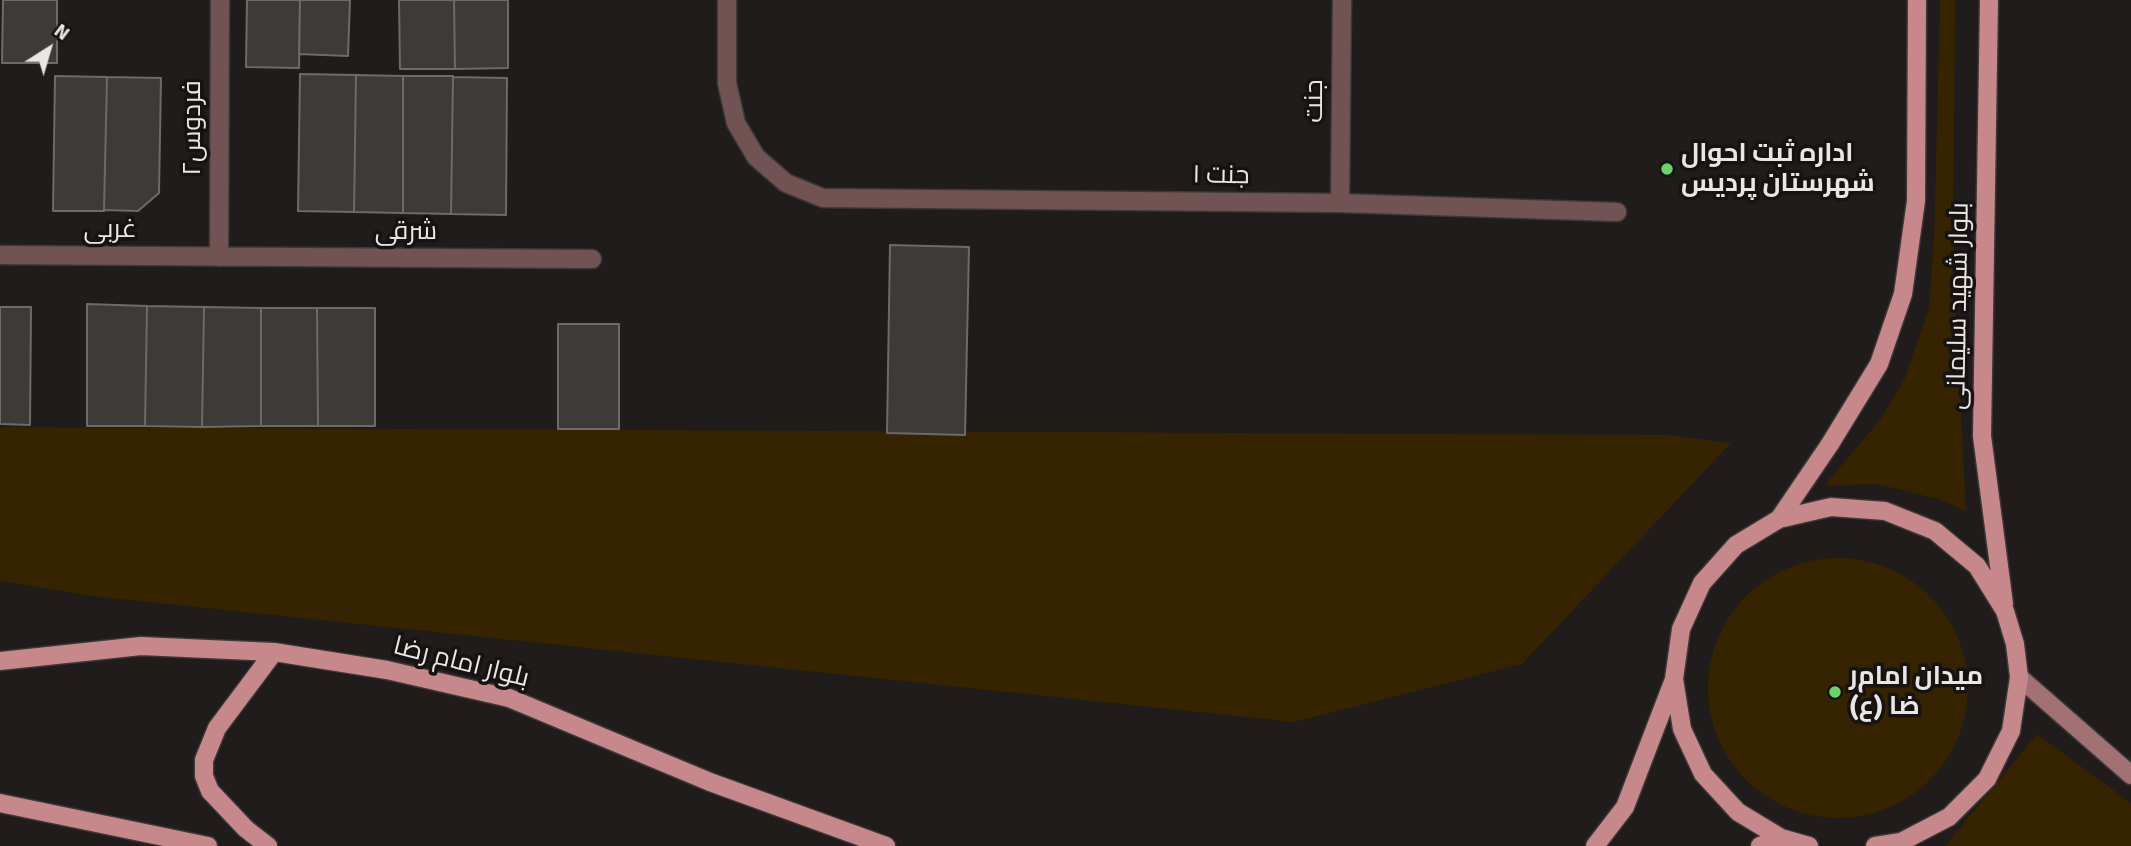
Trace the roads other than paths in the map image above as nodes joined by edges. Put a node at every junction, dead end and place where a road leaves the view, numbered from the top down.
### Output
1 (220, 0) edge
2 (727, 0) edge
3 (1342, 0) edge
4 (1917, 0) edge
5 (1989, 0) edge
6 (1340, 203) junction
7 (1617, 212) dead end
8 (0, 255) edge
9 (219, 257) junction
10 (592, 259) dead end
11 (1779, 519) junction
12 (2005, 611) junction
13 (274, 652) junction
14 (0, 661) edge
15 (2019, 677) junction
16 (1674, 679) junction
17 (2131, 775) edge
18 (0, 803) edge
19 (1782, 838) junction
20 (208, 846) edge
21 (268, 846) edge
22 (886, 846) edge
23 (1595, 846) edge
24 (1760, 846) edge
25 (1809, 846) edge
26 (1875, 846) edge

1 - 9 street, فردوس۲
2 - 6 street, جنت ۱
3 - 6 street, جنت
4 - 11 main road, بلوار شهید سلیمانی
5 - 12 main road, بلوار شهید سلیمانی
6 - 7 street, جنت ۱
8 - 9 street, غربی
9 - 10 street, شرقی
11 - 12 main road
11 - 16 main road
12 - 15 main road
13 - 14 main road, بلوار امام رضا
13 - 21 main road
13 - 22 main road, بلوار امام رضا
15 - 17 main road
15 - 26 main road
16 - 19 main road
16 - 23 main road
18 - 20 main road
19 - 24 main road
19 - 25 main road

